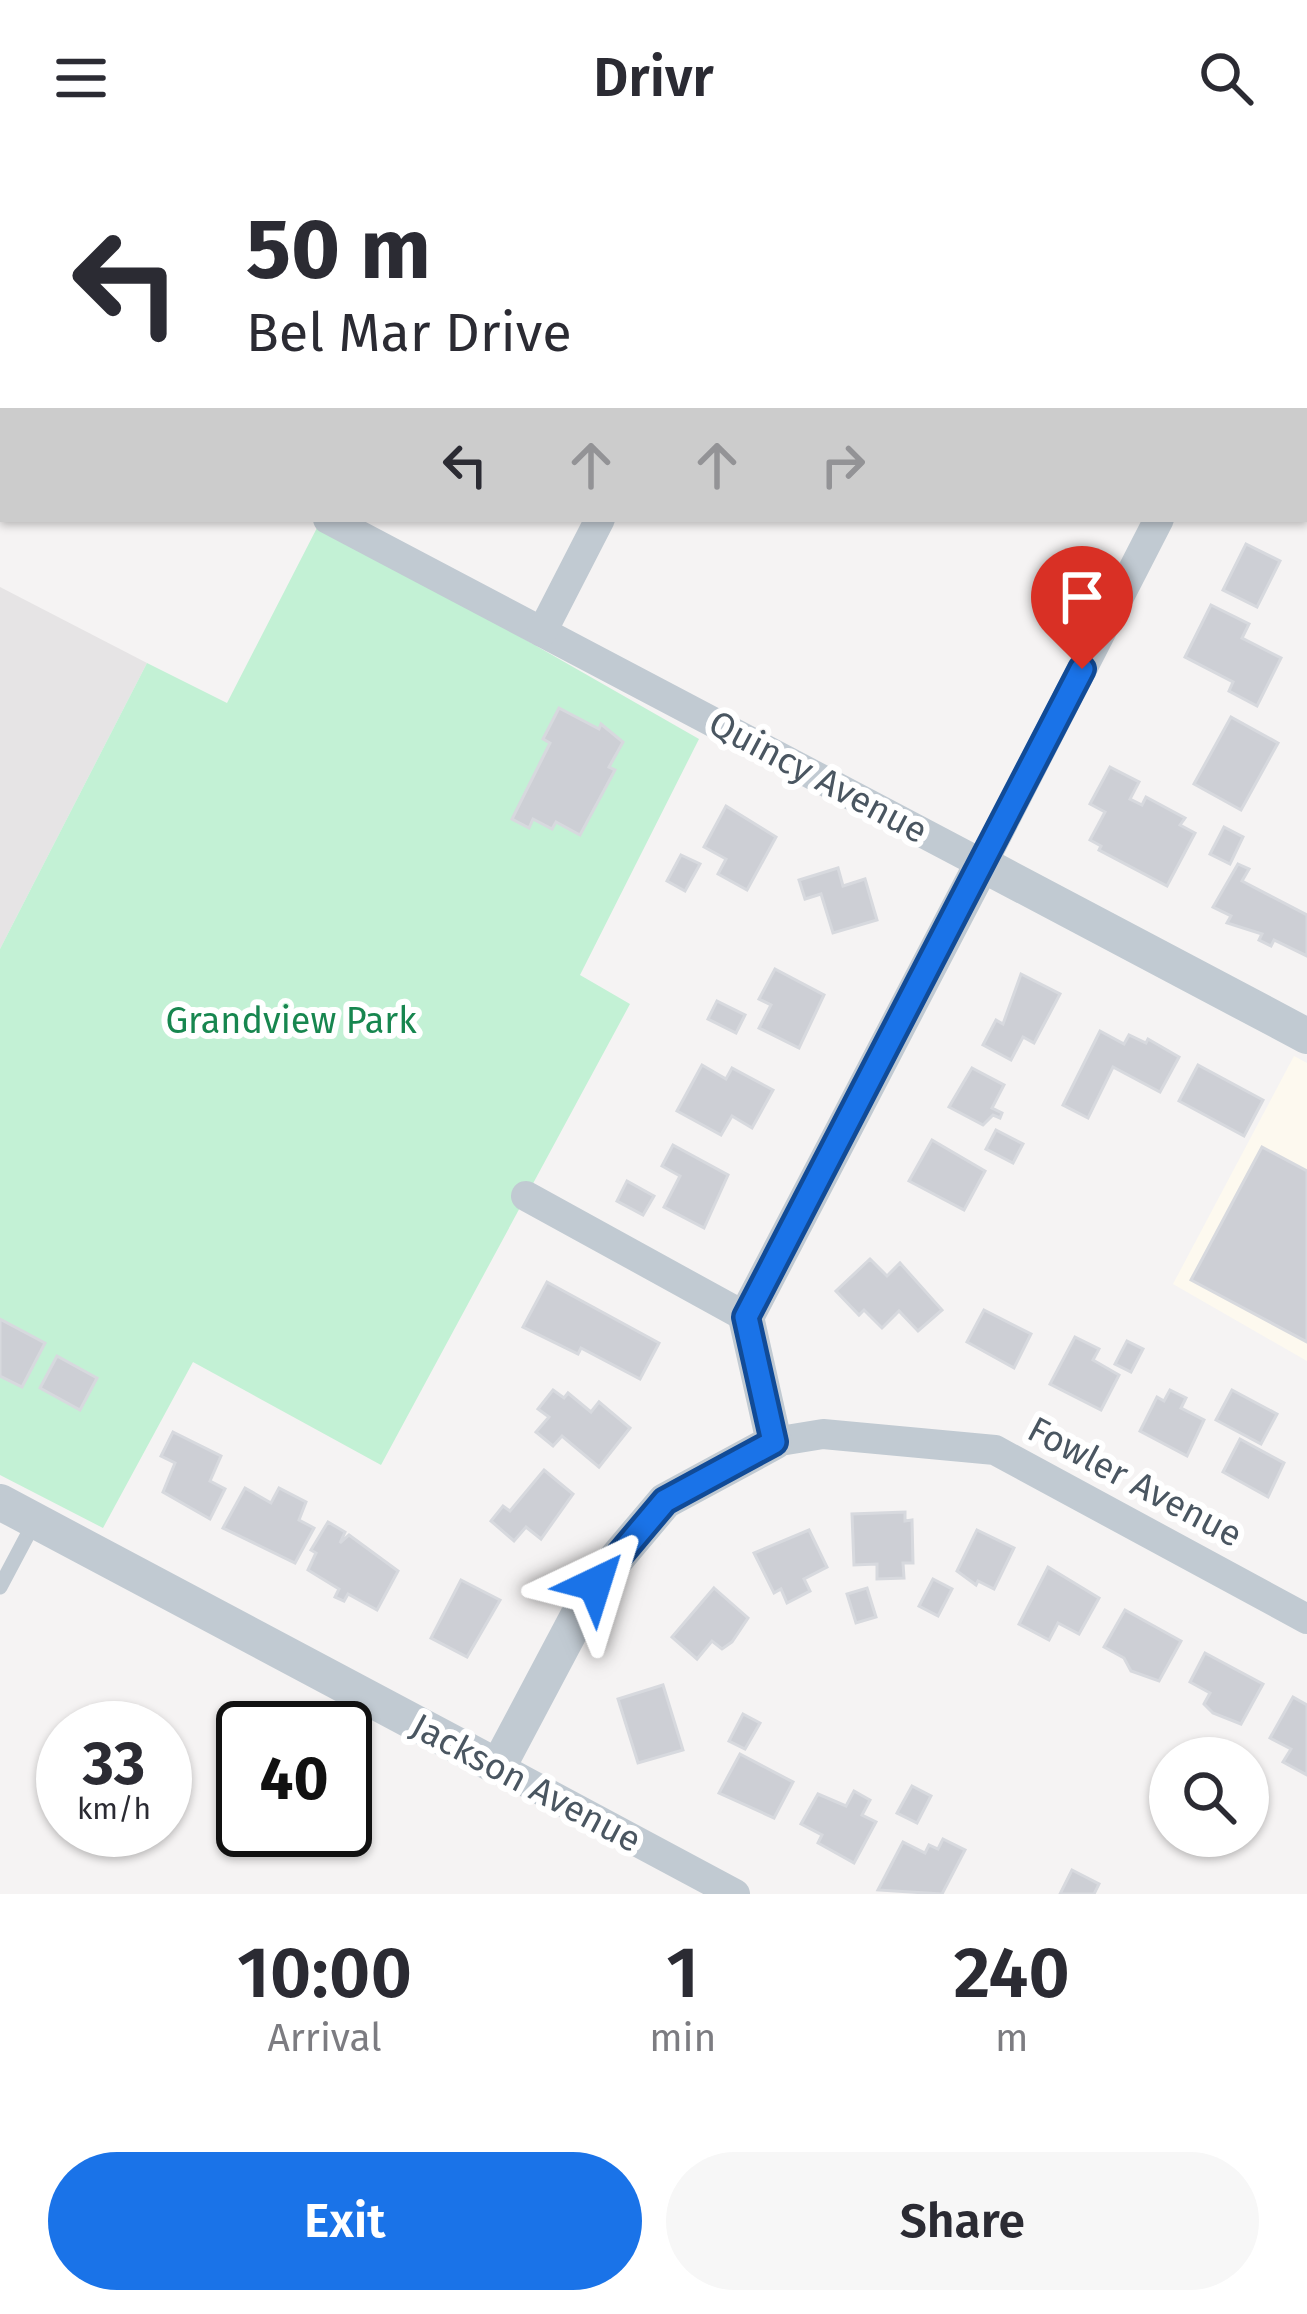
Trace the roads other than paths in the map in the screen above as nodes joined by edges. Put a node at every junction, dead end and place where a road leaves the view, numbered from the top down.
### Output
1 (334, 522) edge
2 (599, 522) edge
3 (1157, 522) edge
4 (542, 632) junction
5 (982, 864) junction
6 (1307, 1036) edge
7 (526, 1196) dead end
8 (746, 1317) junction
9 (774, 1442) junction
10 (0, 1502) edge
11 (35, 1522) junction
12 (0, 1587) edge
13 (1307, 1619) edge
14 (498, 1767) junction
15 (735, 1894) edge

1 - 4 street, Quincy Avenue
2 - 4 street
3 - 5 street
4 - 5 street, Quincy Avenue
5 - 6 street, Quincy Avenue
5 - 8 street
7 - 8 street
8 - 9 street
9 - 13 street, Fowler Avenue
9 - 14 street
10 - 11 street, Jackson Avenue
11 - 12 lane
11 - 14 street, Jackson Avenue
14 - 15 street, Jackson Avenue

